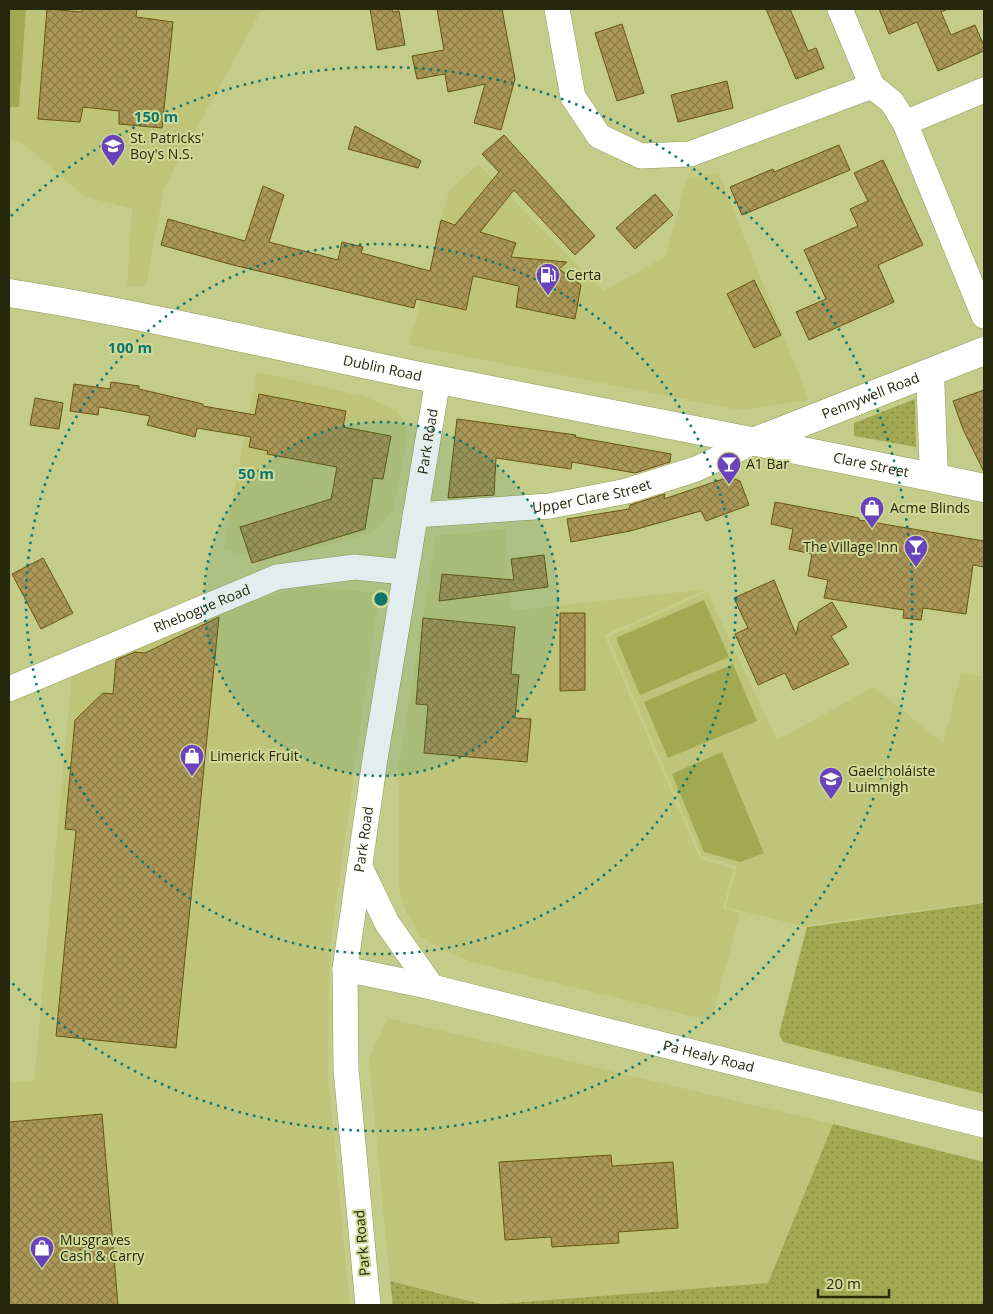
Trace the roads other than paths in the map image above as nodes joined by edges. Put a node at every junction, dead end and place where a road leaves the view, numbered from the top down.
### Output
1 (557, 9) edge
2 (840, 9) edge
3 (872, 86) junction
4 (984, 90) edge
5 (904, 123) junction
6 (9, 292) edge
7 (984, 316) edge
8 (984, 351) edge
9 (930, 373) junction
10 (438, 379) junction
11 (758, 440) junction
12 (934, 478) junction
13 (984, 488) edge
14 (415, 515) junction
15 (404, 572) junction
16 (9, 689) edge
17 (360, 867) junction
18 (346, 968) junction
19 (432, 986) junction
20 (984, 1125) edge
21 (368, 1305) edge

1 - 3 street
2 - 3 street
3 - 5 street
4 - 5 street
5 - 7 street
6 - 10 main road, Dublin Road
8 - 9 main road, Pennywell Road
9 - 11 main road, Pennywell Road
9 - 12 main road
10 - 11 main road, Dublin Road
10 - 14 street, Park Road
11 - 12 main road, Clare Street
11 - 14 street, Upper Clare Street
12 - 13 main road, Clare Street
14 - 15 street, Park Road
15 - 16 street, Rhebogue Road
15 - 17 street, Park Road
17 - 18 street, Park Road
17 - 19 street
18 - 19 street, Pa Healy Road
18 - 21 street, Park Road
19 - 20 street, Pa Healy Road

